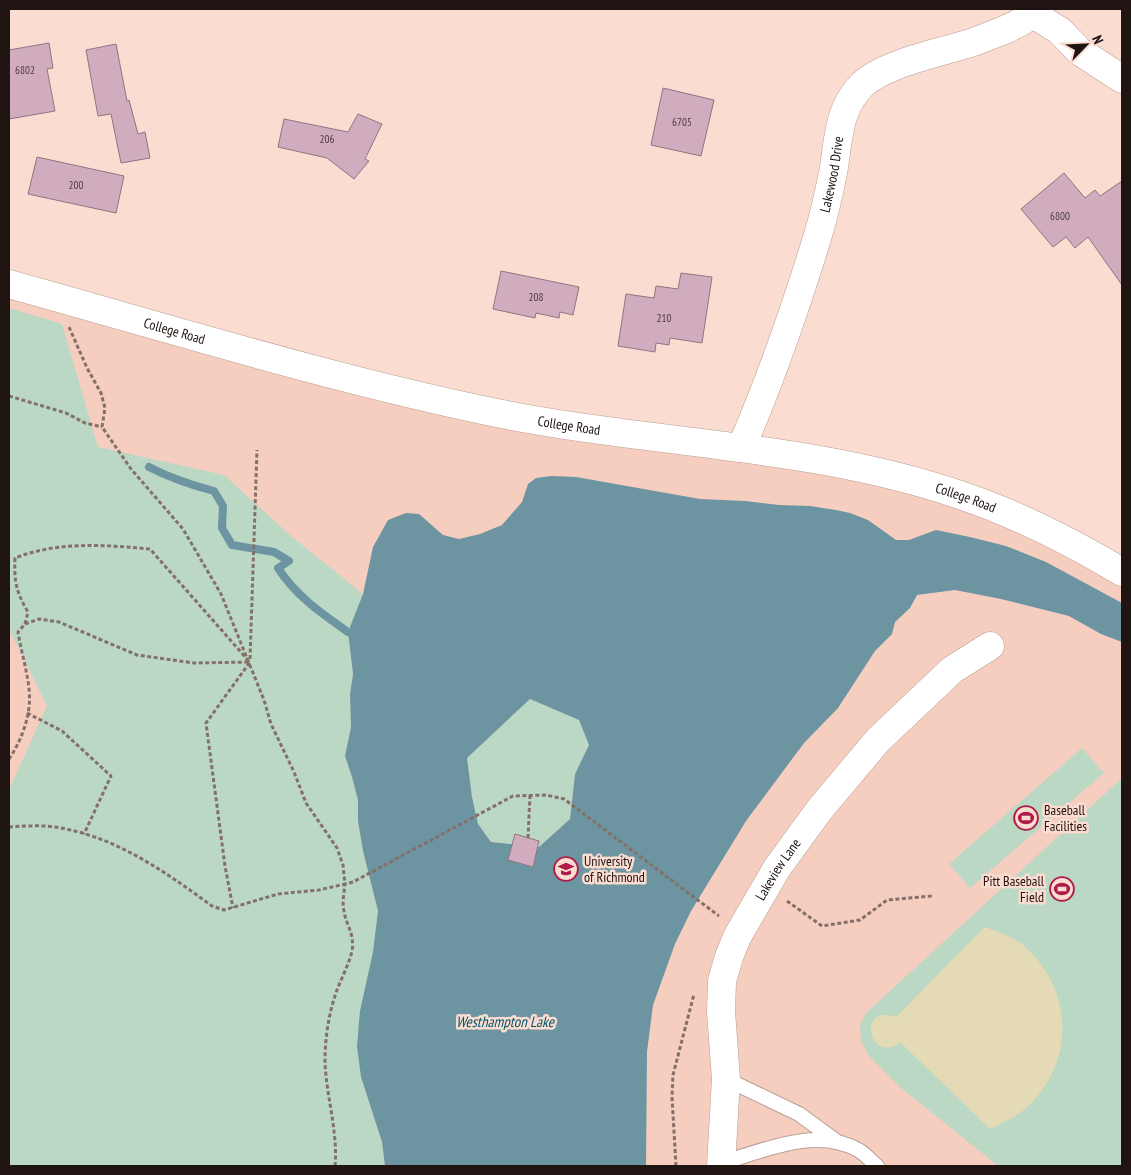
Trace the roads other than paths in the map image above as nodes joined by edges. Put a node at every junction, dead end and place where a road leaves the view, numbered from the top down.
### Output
1 (1035, 11) edge
2 (1122, 79) edge
3 (9, 284) edge
4 (742, 448) junction
5 (1122, 572) edge
6 (990, 646) dead end
7 (726, 1079) junction
8 (836, 1142) junction
9 (721, 1164) edge
10 (877, 1166) edge

1 - 2 street
1 - 4 street, Lakewood Drive
3 - 4 street, College Road
4 - 5 street, College Road
6 - 7 street, Lakeview Lane
7 - 8 lane
7 - 9 street, Lakeview Lane
8 - 9 lane
8 - 10 lane

